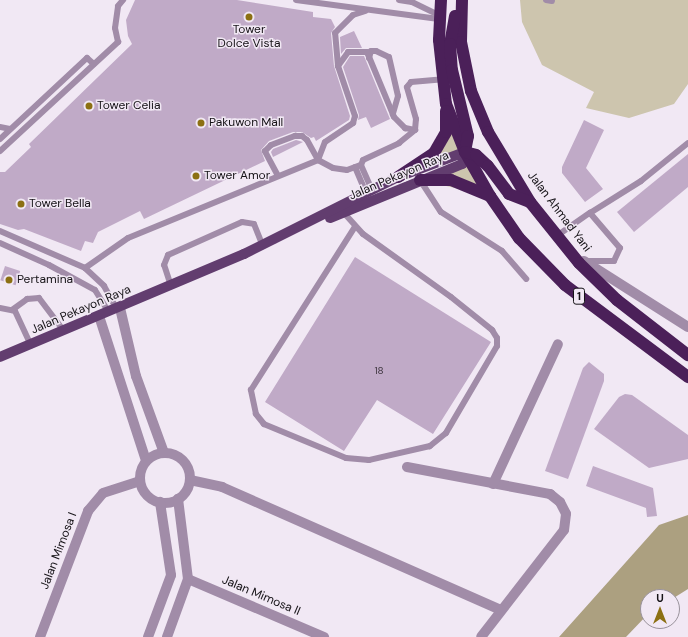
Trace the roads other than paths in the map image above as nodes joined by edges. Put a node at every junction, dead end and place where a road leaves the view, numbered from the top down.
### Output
1 (123, 0) edge
2 (296, 0) edge
3 (399, 0) edge
4 (441, 0) edge
5 (458, 0) edge
6 (462, 0) edge
7 (412, 1) edge
8 (369, 10) junction
9 (439, 17) junction
10 (370, 58) junction
11 (94, 64) junction
12 (338, 66) junction
13 (443, 79) junction
14 (446, 104) junction
15 (393, 114) junction
16 (0, 127) edge
17 (10, 129) junction
18 (415, 130) junction
19 (0, 139) edge
20 (688, 143) edge
21 (0, 151) edge
22 (465, 152) junction
23 (318, 160) junction
24 (358, 166) junction
25 (278, 174) junction
26 (398, 177) junction
27 (420, 180) junction
28 (369, 191) junction
29 (490, 196) junction
30 (530, 202) junction
31 (344, 213) junction
32 (590, 213) junction
33 (355, 227) junction
34 (0, 231) edge
35 (560, 238) junction
36 (0, 243) edge
37 (263, 246) junction
38 (584, 261) junction
39 (85, 268) junction
40 (526, 279) dead end
41 (174, 284) junction
42 (0, 308) edge
43 (12, 310) junction
44 (111, 311) junction
45 (688, 328) edge
46 (64, 331) junction
47 (558, 344) dead end
48 (31, 345) junction
49 (688, 351) edge
50 (688, 355) edge
51 (0, 357) edge
52 (688, 377) edge
53 (164, 453) junction
54 (146, 461) junction
55 (407, 467) dead end
56 (190, 480) junction
57 (140, 481) junction
58 (493, 484) junction
59 (178, 499) junction
60 (160, 502) junction
61 (188, 579) junction
62 (161, 604) junction
63 (177, 610) junction
64 (501, 610) junction
65 (40, 637) edge
66 (148, 637) edge
67 (167, 637) edge
68 (324, 637) edge
69 (481, 637) edge

1 - 11 lane
2 - 8 lane
3 - 7 lane
4 - 9 highway, 1
5 - 22 highway
6 - 30 highway, Jalan Ahmad Yani / 1
7 - 9 lane
8 - 9 lane
8 - 12 lane
9 - 13 highway, 1
10 - 12 lane
10 - 15 lane
10 - 15 lane
11 - 17 lane
11 - 21 lane
12 - 23 lane
13 - 14 highway, 1
13 - 18 lane
14 - 22 highway, 1
14 - 26 highway
15 - 18 lane
16 - 17 lane
17 - 19 lane
18 - 24 lane
20 - 32 lane
22 - 26 main road, Jalan Pekayon Raya
22 - 27 main road, Jalan Pekayon Raya
22 - 29 highway, 1
22 - 30 highway
23 - 24 lane
23 - 25 lane
23 - 25 lane
24 - 28 lane
25 - 39 lane
26 - 28 main road, Jalan Pekayon Raya
27 - 29 highway
27 - 31 main road, Jalan Pekayon Raya
27 - 40 lane
28 - 37 main road, Jalan Pekayon Raya
29 - 52 highway, 1
30 - 35 highway, Jalan Ahmad Yani / 1
31 - 33 lane
31 - 41 main road, Jalan Pekayon Raya
32 - 35 lane
32 - 38 lane
33 - 33 lane
34 - 39 lane
35 - 38 highway
35 - 50 highway, Jalan Ahmad Yani / 1
36 - 44 lane
37 - 41 main road, Jalan Pekayon Raya
37 - 41 lane
38 - 45 street
38 - 49 highway
39 - 44 lane
41 - 44 main road, Jalan Pekayon Raya
42 - 43 lane
43 - 46 lane
43 - 48 lane
44 - 46 main road, Jalan Pekayon Raya
44 - 53 street
44 - 54 street
46 - 48 main road, Jalan Pekayon Raya
47 - 58 street
48 - 51 main road, Jalan Pekayon Raya
53 - 54 street
53 - 56 street
54 - 57 street
55 - 58 street
56 - 59 street
56 - 64 street
57 - 60 street
57 - 65 street, Jalan Mimosa I
58 - 64 street
59 - 60 street
59 - 61 street
60 - 62 street
61 - 63 street
61 - 68 street, Jalan Mimosa II
62 - 63 street
62 - 66 street
63 - 67 street
64 - 69 street

